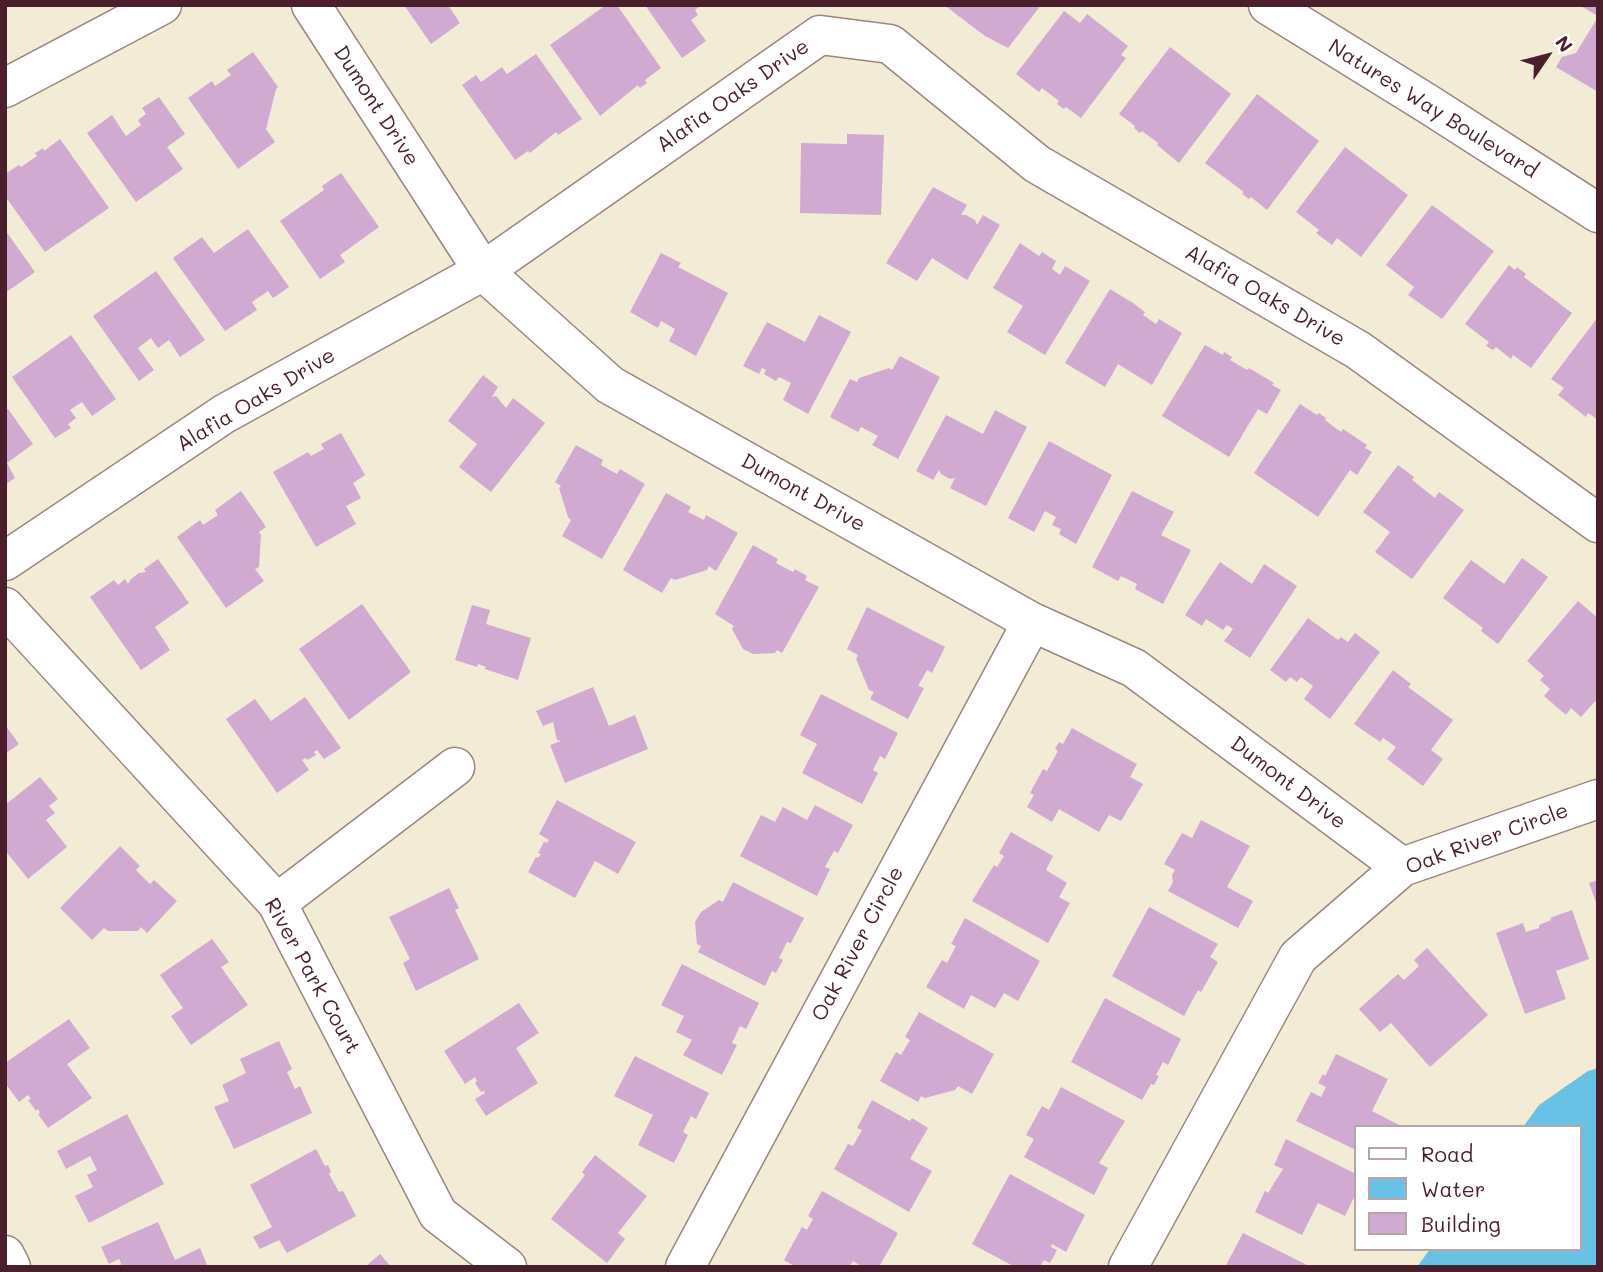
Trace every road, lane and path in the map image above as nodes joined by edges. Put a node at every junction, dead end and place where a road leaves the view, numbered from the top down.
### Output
1 (162, 5) edge
2 (310, 5) edge
3 (1269, 5) edge
4 (5, 88) edge
5 (1598, 213) edge
6 (483, 271) junction
7 (1598, 523) edge
8 (5, 561) edge
9 (5, 607) edge
10 (1032, 622) junction
11 (455, 767) dead end
12 (1598, 799) edge
13 (1402, 867) junction
14 (277, 903) junction
15 (5, 1255) edge
16 (11, 1267) edge
17 (507, 1267) edge
18 (685, 1267) edge
19 (1128, 1267) edge

1 - 4 street
2 - 6 street, Dumont Drive
3 - 5 street, Natures Way Boulevard
6 - 7 street, Alafia Oaks Drive
6 - 8 street, Alafia Oaks Drive
6 - 10 street, Dumont Drive
9 - 14 street, River Park Court
10 - 13 street, Dumont Drive
10 - 18 street, Oak River Circle
11 - 14 street
12 - 13 street, Oak River Circle
13 - 19 street, Oak River Circle
14 - 17 street, River Park Court
15 - 16 street

